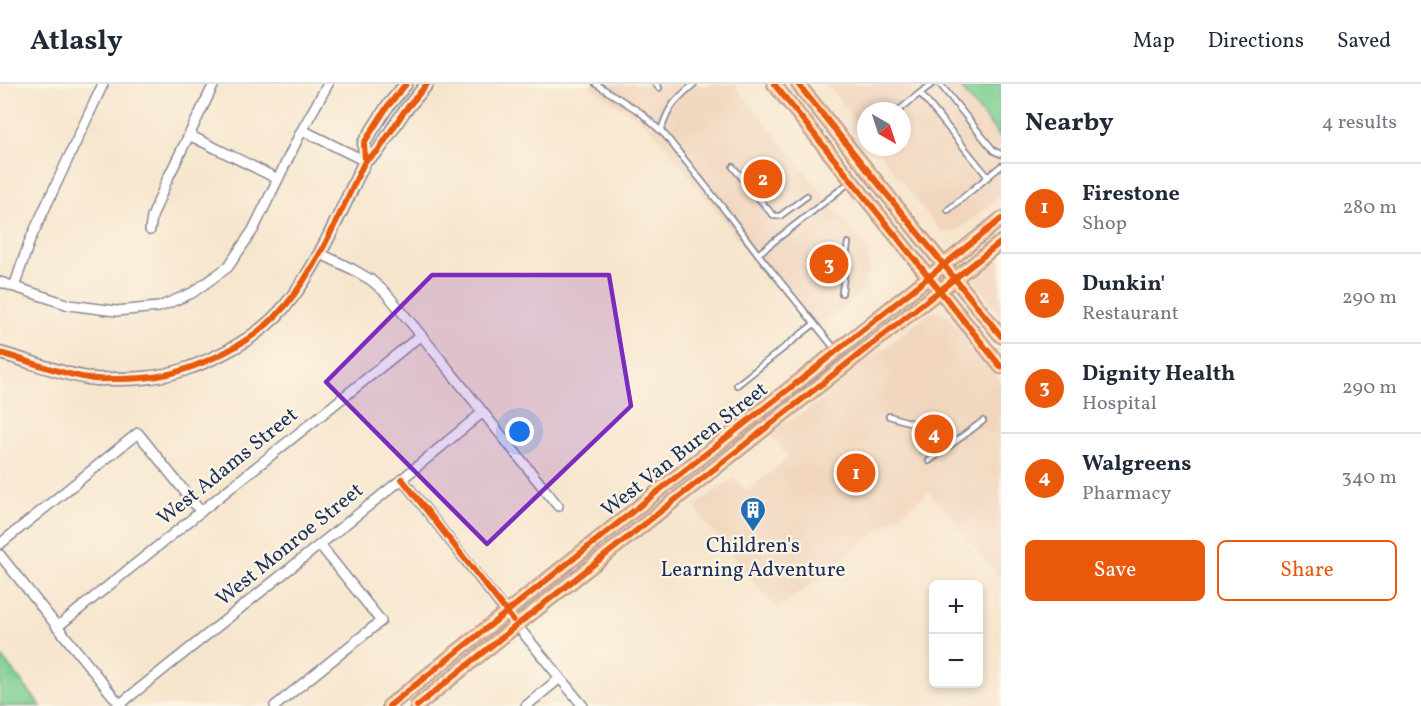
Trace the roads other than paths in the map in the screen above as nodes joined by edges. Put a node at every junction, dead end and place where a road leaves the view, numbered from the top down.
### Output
1 (103, 84) edge
2 (214, 84) edge
3 (328, 84) edge
4 (406, 84) edge
5 (427, 84) edge
6 (596, 84) edge
7 (694, 84) edge
8 (774, 84) edge
9 (798, 84) edge
10 (932, 84) edge
11 (940, 84) edge
12 (920, 93) junction
13 (784, 96) junction
14 (909, 102) edge
15 (302, 130) junction
16 (661, 131) junction
17 (189, 135) junction
18 (1001, 154) edge
19 (365, 161) junction
20 (1001, 166) edge
21 (734, 167) dead end
22 (988, 177) junction
23 (278, 178) junction
24 (851, 180) junction
25 (807, 196) dead end
26 (948, 210) dead end
27 (1001, 219) edge
28 (150, 230) dead end
29 (1001, 242) edge
30 (848, 243) dead end
31 (320, 253) junction
32 (758, 254) junction
33 (846, 258) dead end
34 (944, 264) junction
35 (845, 266) dead end
36 (929, 277) junction
37 (955, 278) junction
38 (0, 282) edge
39 (14, 287) junction
40 (940, 290) junction
41 (842, 292) dead end
42 (814, 324) junction
43 (421, 335) junction
44 (1001, 336) edge
45 (837, 351) junction
46 (0, 353) edge
47 (1001, 366) edge
48 (737, 385) dead end
49 (483, 412) junction
50 (755, 414) junction
51 (890, 416) dead end
52 (983, 421) dead end
53 (766, 428) junction
54 (938, 454) junction
55 (929, 461) dead end
56 (402, 479) junction
57 (558, 506) dead end
58 (201, 512) junction
59 (0, 544) edge
60 (320, 545) junction
61 (0, 555) edge
62 (506, 612) junction
63 (516, 625) junction
64 (57, 627) junction
65 (560, 678) junction
66 (120, 705) edge
67 (275, 706) edge
68 (389, 706) edge
69 (417, 706) edge
70 (526, 706) edge
71 (583, 706) edge

1 - 39 street
2 - 17 street
3 - 15 street
4 - 19 street
5 - 19 street
6 - 16 lane
7 - 16 lane
8 - 13 main road
9 - 13 main road
9 - 34 main road
10 - 12 lane
11 - 18 lane
12 - 14 lane
12 - 22 lane
13 - 24 main road
15 - 19 street
15 - 23 street
16 - 32 lane
17 - 23 street
17 - 28 street
19 - 31 street
20 - 22 lane
21 - 25 lane
22 - 26 lane
23 - 39 street
24 - 32 lane
24 - 36 main road
27 - 34 main road, West Van Buren Street
29 - 37 main road, West Van Buren Street
30 - 33 lane
31 - 43 street
31 - 46 street
32 - 42 lane
34 - 36 main road, West Van Buren Street
34 - 37 main road
35 - 41 lane
36 - 40 main road
36 - 45 main road, West Van Buren Street
37 - 40 main road, West Van Buren Street
37 - 44 main road
38 - 39 street
40 - 47 main road
40 - 53 main road, West Van Buren Street
42 - 45 lane
42 - 48 lane
43 - 49 street
43 - 58 street, West Adams Street
45 - 50 main road, West Van Buren Street
49 - 56 street, West Monroe Street
49 - 57 street
50 - 53 main road
50 - 62 main road, West Van Buren Street
51 - 54 lane
52 - 54 lane
53 - 63 main road, West Van Buren Street
54 - 55 lane
56 - 60 street, West Monroe Street
56 - 62 street
58 - 59 street
58 - 64 street, West Adams Street
60 - 66 street, West Monroe Street
60 - 67 street
61 - 64 street
62 - 63 street
62 - 68 main road, West Van Buren Street
63 - 65 street
63 - 69 main road, West Van Buren Street
64 - 66 street
65 - 70 street
65 - 71 street

